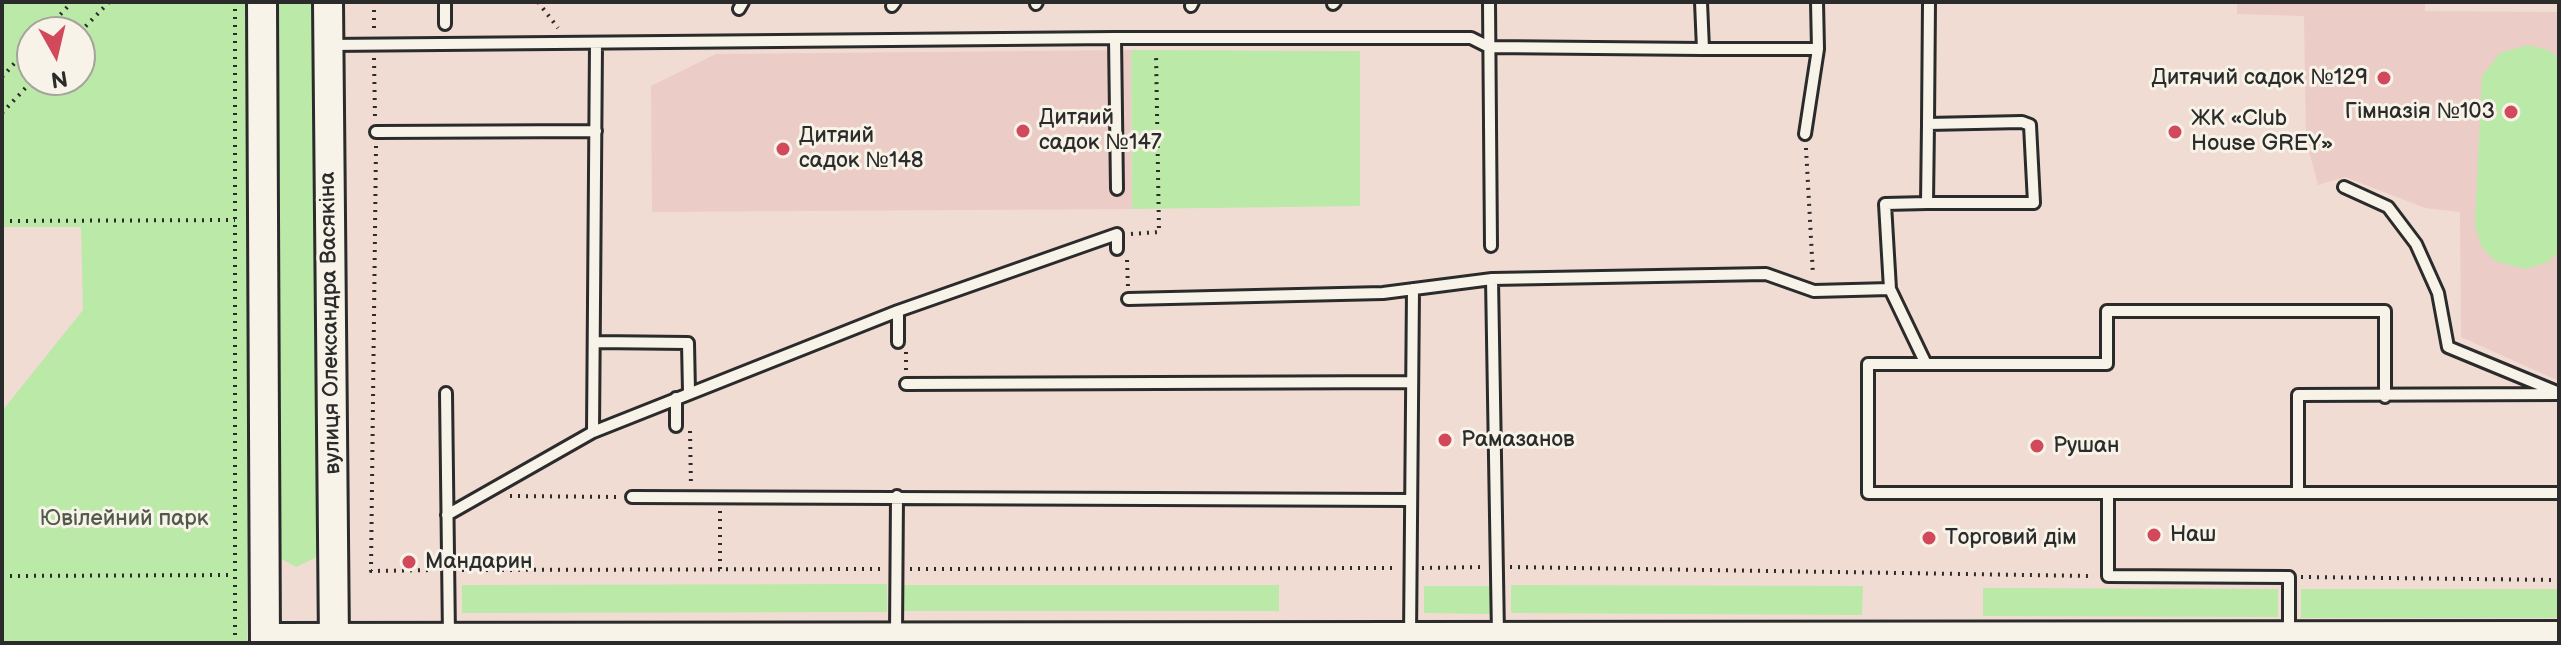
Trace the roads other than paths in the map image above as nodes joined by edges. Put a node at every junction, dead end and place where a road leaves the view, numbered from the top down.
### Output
1 (262, 2) edge
2 (328, 2) edge
3 (445, 2) edge
4 (1489, 2) edge
5 (1701, 2) edge
6 (1817, 2) edge
7 (1929, 2) edge
8 (445, 24) dead end
9 (1115, 38) junction
10 (596, 44) junction
11 (328, 45) junction
12 (1489, 47) junction
13 (1703, 49) junction
14 (1818, 49) junction
15 (1928, 124) junction
16 (596, 131) junction
17 (376, 132) road end
18 (1805, 134) road end
19 (2344, 187) dead end
20 (1117, 189) dead end
21 (1927, 203) junction
22 (1491, 246) dead end
23 (1117, 249) dead end
24 (1492, 279) junction
25 (1413, 289) junction
26 (1890, 289) junction
27 (1128, 299) road end
28 (898, 311) junction
29 (595, 342) junction
30 (898, 342) dead end
31 (1926, 364) junction
32 (1412, 382) junction
33 (906, 384) dead end
34 (689, 392) junction
35 (446, 393) dead end
36 (2559, 393) edge
37 (2385, 397) junction
38 (676, 398) junction
39 (676, 426) dead end
40 (593, 432) junction
41 (461, 493) dead end
42 (2108, 493) junction
43 (2298, 493) junction
44 (2559, 493) edge
45 (897, 496) junction
46 (632, 497) road end
47 (1411, 500) junction
48 (461, 507) junction
49 (447, 515) junction
50 (1498, 636) junction
51 (2289, 636) junction
52 (2559, 636) edge
53 (896, 637) junction
54 (1652, 639) edge
55 (1869, 639) edge
56 (1971, 639) edge
57 (265, 640) edge
58 (334, 640) edge
59 (449, 640) edge
60 (1410, 640) edge

1 - 57 street
2 - 11 street, вулиця Олександра Васякіна
3 - 8 lane
4 - 12 lane
5 - 13 lane
6 - 14 lane
7 - 15 lane
9 - 10 lane
9 - 12 lane
9 - 20 lane
10 - 11 lane
10 - 16 lane
11 - 58 street, вулиця Олександра Васякіна
12 - 13 lane
12 - 22 lane
13 - 14 lane
14 - 18 lane
15 - 21 lane
15 - 21 lane
16 - 17 lane
16 - 29 lane
19 - 36 lane
21 - 26 lane
23 - 28 lane
24 - 25 lane
24 - 26 lane
24 - 50 lane
25 - 27 lane
25 - 32 lane
26 - 31 lane
28 - 30 lane
28 - 34 lane
29 - 34 lane
29 - 40 lane
31 - 37 lane
31 - 42 lane
32 - 33 lane
32 - 47 lane
34 - 38 lane
35 - 49 lane
36 - 37 lane
37 - 43 lane
38 - 39 lane
38 - 40 lane
40 - 48 lane
41 - 48 lane
42 - 43 lane
42 - 51 lane
43 - 44 lane
45 - 46 lane
45 - 47 lane
45 - 53 lane
47 - 60 lane
48 - 49 lane
49 - 59 lane
50 - 54 street
50 - 60 street
51 - 52 street
51 - 56 street
53 - 59 street
53 - 60 street
54 - 55 street
55 - 56 street
57 - 58 street
58 - 59 street

